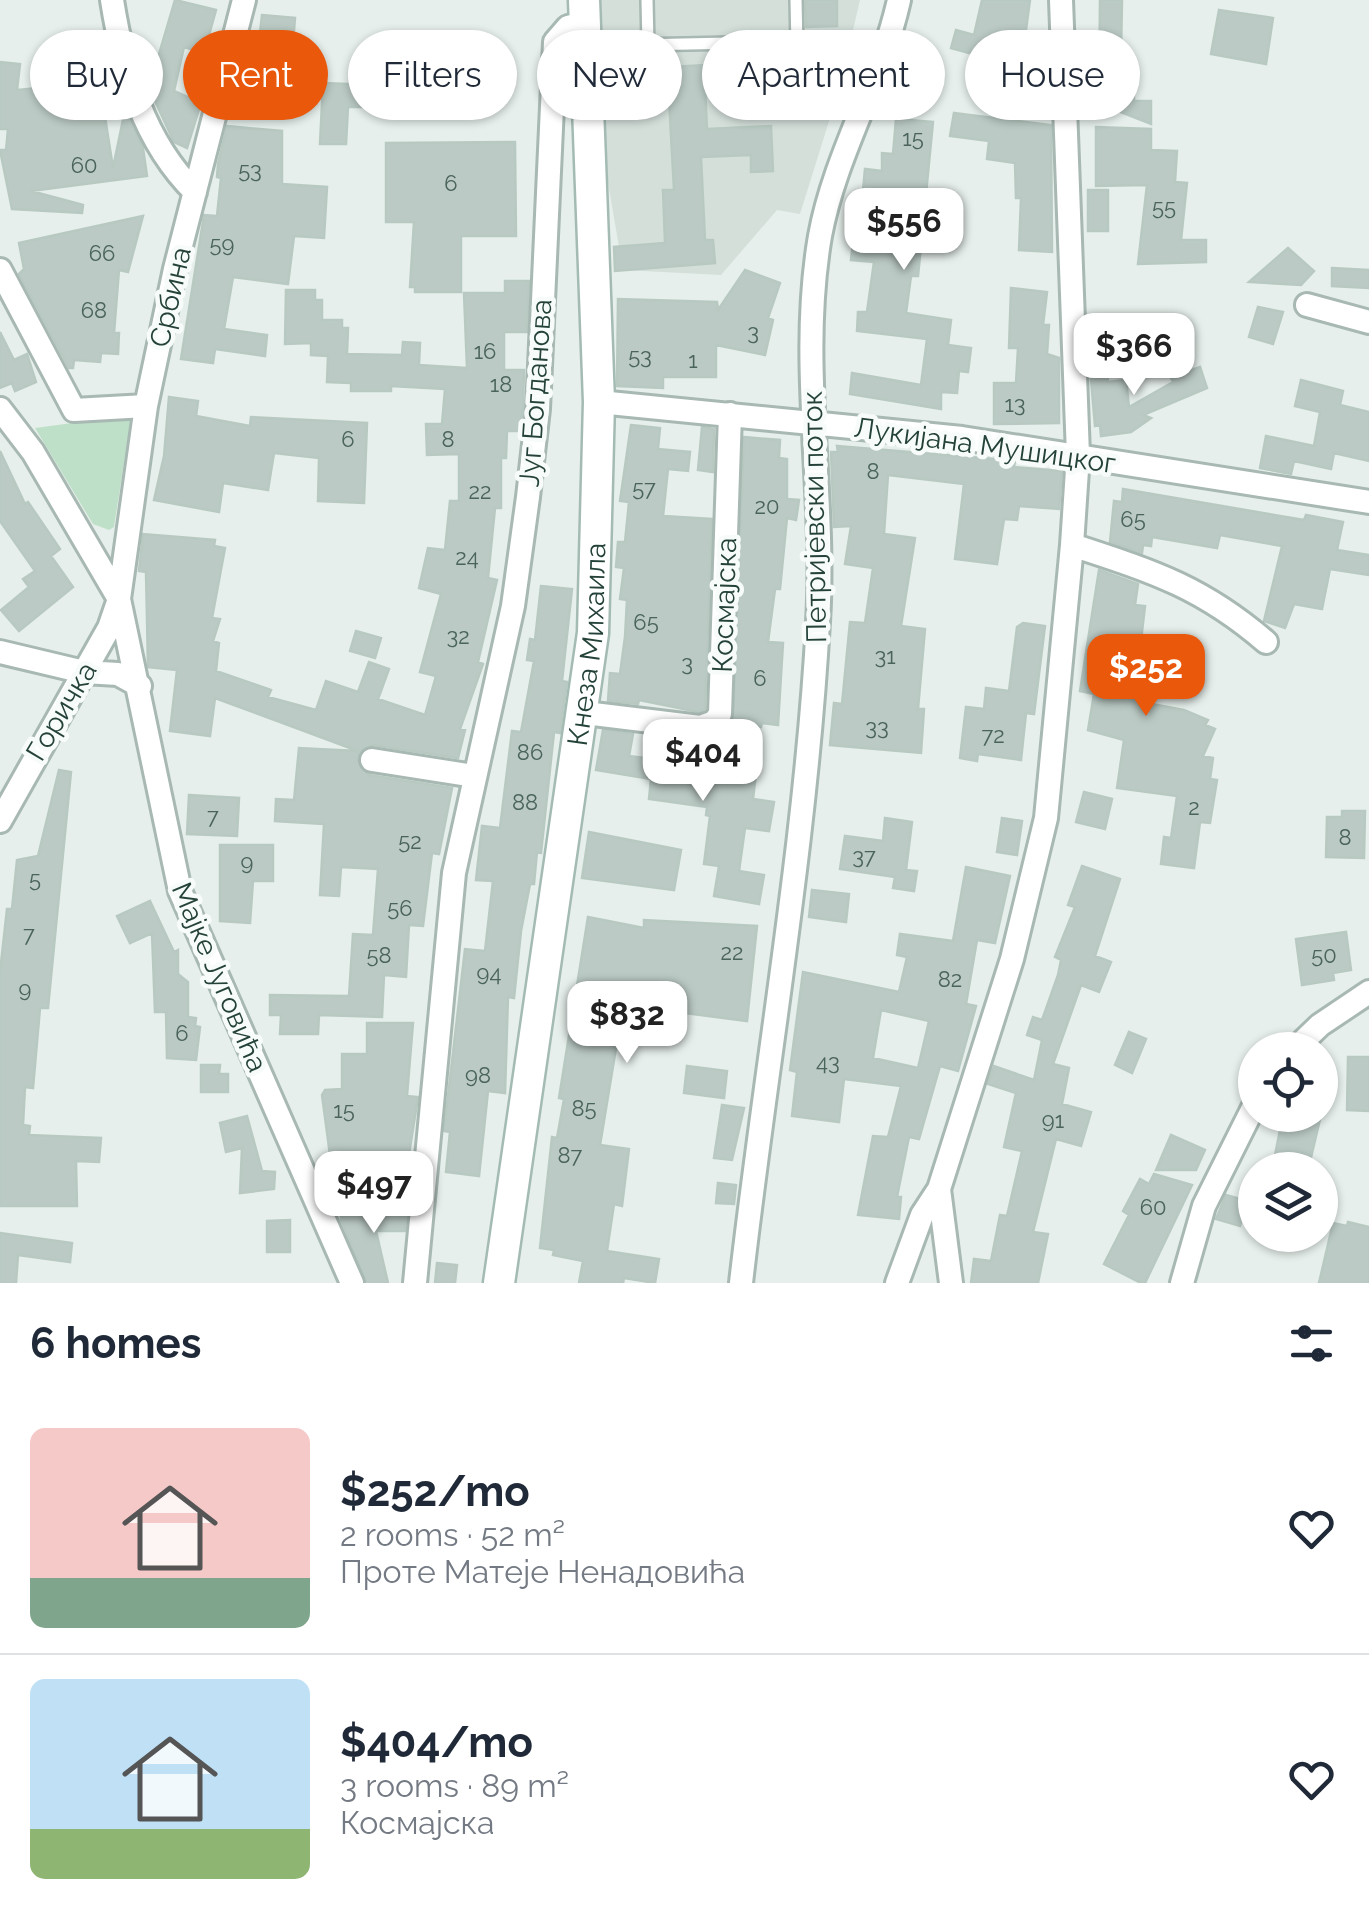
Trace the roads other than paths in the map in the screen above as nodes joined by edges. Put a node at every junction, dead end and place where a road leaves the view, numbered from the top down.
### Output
1 (112, 0) edge
2 (244, 0) edge
3 (647, 0) edge
4 (796, 0) edge
5 (899, 0) edge
6 (1061, 0) edge
7 (585, 23) edge
8 (648, 30) edge
9 (797, 30) edge
10 (888, 30) edge
11 (857, 120) edge
12 (195, 192) junction
13 (0, 270) edge
14 (1307, 306) dead end
15 (1369, 322) edge
16 (598, 402) junction
17 (146, 406) junction
18 (0, 410) edge
19 (730, 414) junction
20 (814, 423) junction
21 (1078, 455) junction
22 (1369, 502) edge
23 (79, 529) junction
24 (130, 531) junction
25 (1072, 545) junction
26 (119, 600) junction
27 (1266, 642) dead end
28 (0, 652) edge
29 (84, 672) junction
30 (140, 686) junction
31 (584, 712) junction
32 (372, 760) dead end
33 (474, 776) junction
34 (5, 796) edge
35 (0, 821) edge
36 (1369, 992) edge
37 (1313, 1032) edge
38 (1241, 1132) edge
39 (939, 1190) junction
40 (352, 1283) edge
41 (416, 1283) edge
42 (499, 1283) edge
43 (741, 1283) edge
44 (898, 1283) edge
45 (951, 1283) edge
46 (1182, 1283) edge

1 - 12 street
2 - 12 street, Србина
3 - 8 lane
4 - 9 lane
5 - 10 street, Петријевски поток
6 - 21 street
7 - 16 main road, Кнеза Михаила
7 - 33 street, Југ Богданова
11 - 20 street, Петријевски поток
12 - 17 street, Србина
13 - 17 street
14 - 15 street
16 - 19 street, Лукијана Мушицког
16 - 31 main road, Кнеза Михаила
17 - 24 street, Србина
18 - 23 street
19 - 20 street, Лукијана Мушицког
19 - 31 street, Космајска
20 - 21 street, Лукијана Мушицког
20 - 43 street, Петријевски поток
21 - 22 street, Лукијана Мушицког
21 - 25 street
23 - 24 street
23 - 26 street
24 - 26 street, Србина
25 - 27 street
25 - 39 street
26 - 29 street, Горичка
26 - 30 street, Мајке Југовића
28 - 29 street
29 - 30 street
29 - 34 street, Горичка
30 - 40 street, Мајке Југовића
31 - 42 main road, Кнеза Михаила
32 - 33 street
33 - 41 street, Југ Богданова
34 - 35 street, Горичка
36 - 37 street
38 - 46 street
39 - 44 street
39 - 45 street

